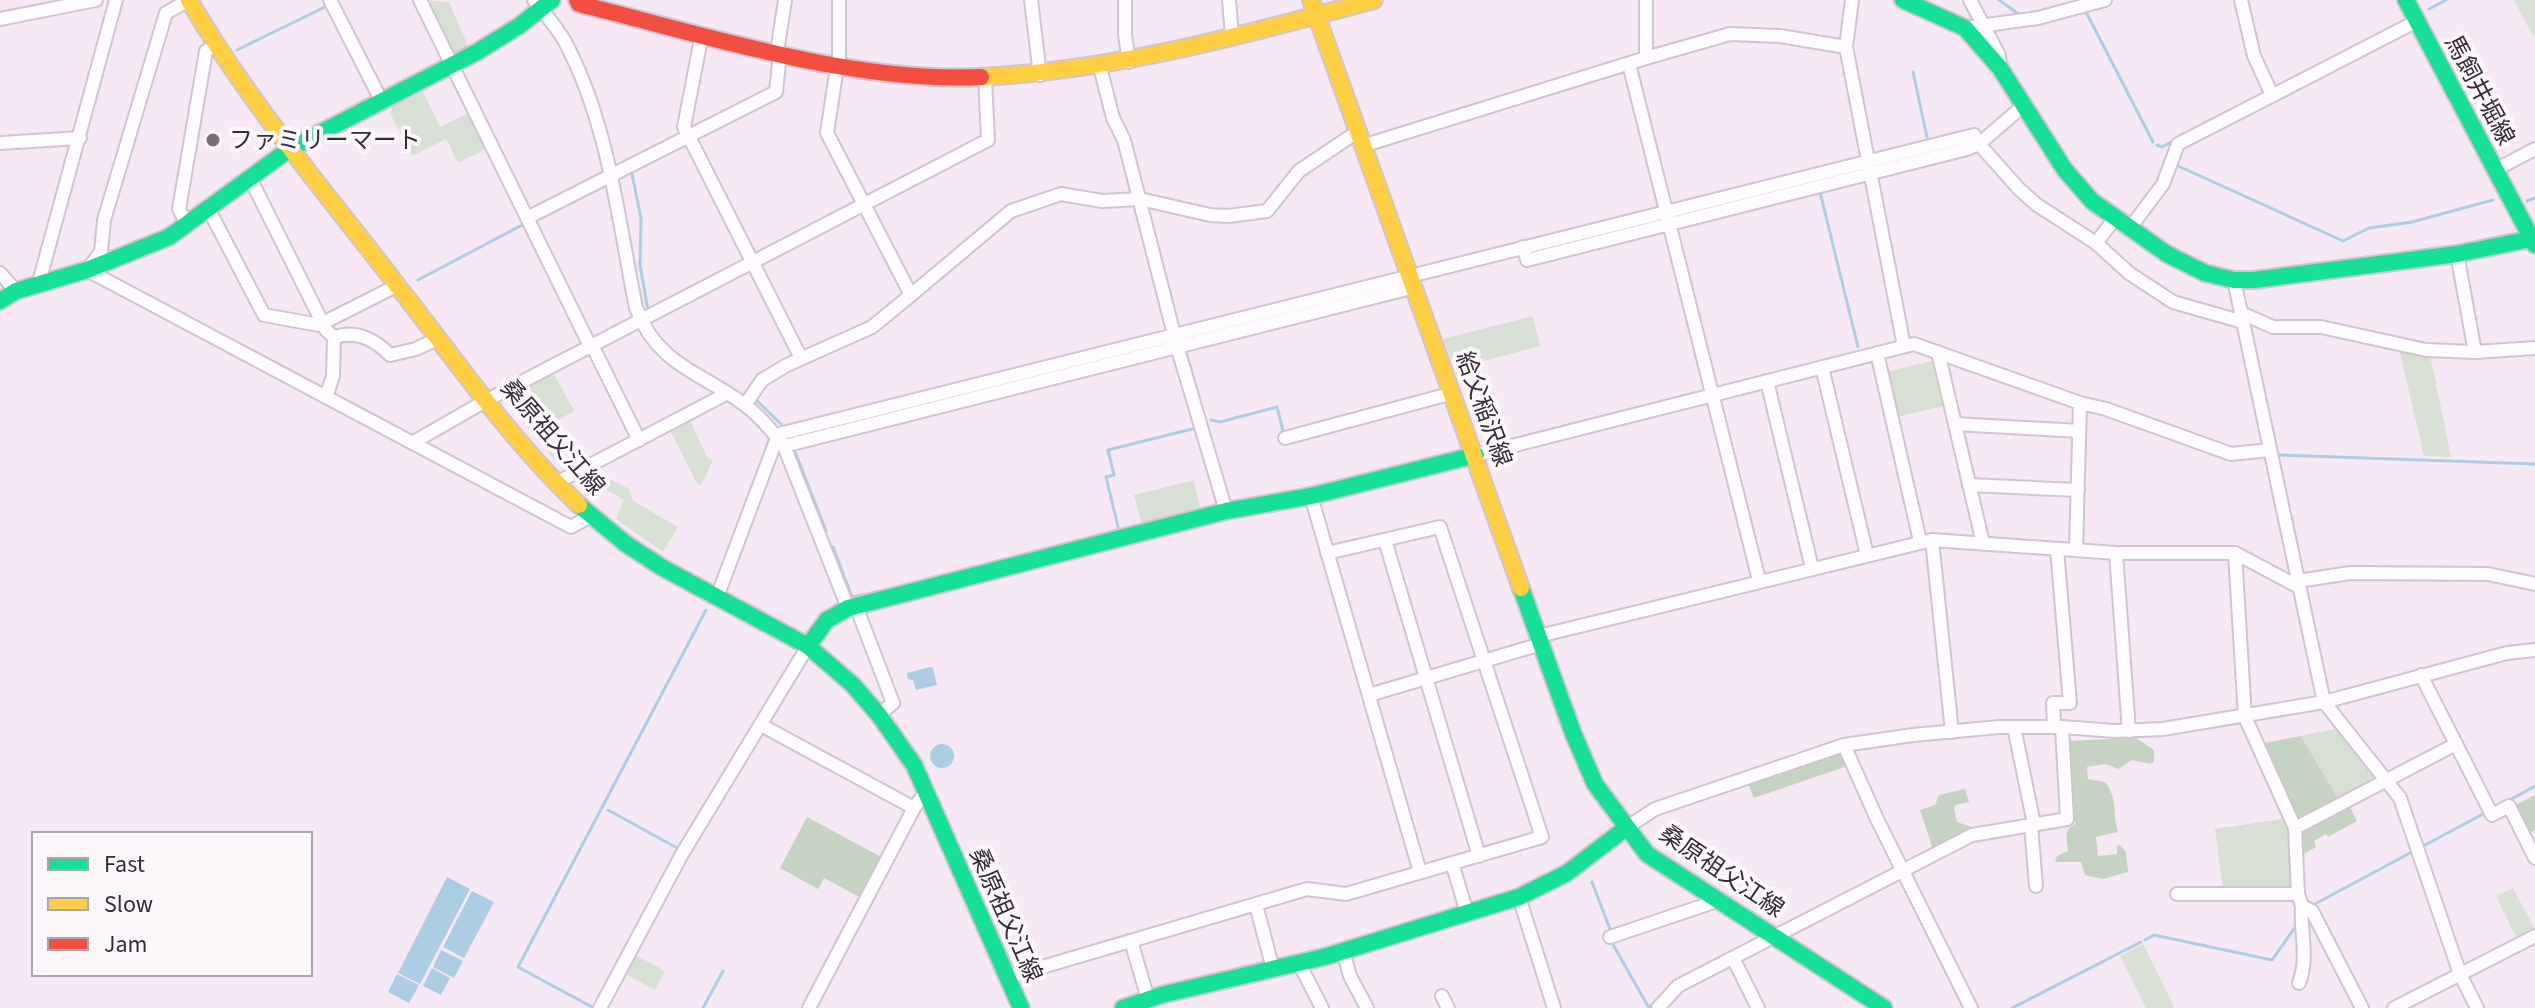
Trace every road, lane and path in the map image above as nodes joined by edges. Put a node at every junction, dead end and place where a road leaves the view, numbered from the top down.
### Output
1 (96, 0) edge
2 (116, 0) edge
3 (189, 0) edge
4 (330, 0) edge
5 (420, 0) edge
6 (577, 0) edge
7 (785, 0) edge
8 (839, 0) edge
9 (1031, 0) edge
10 (1125, 0) edge
11 (1229, 0) edge
12 (1374, 0) edge
13 (1646, 0) edge
14 (1852, 0) edge
15 (1903, 0) edge
16 (1970, 0) edge
17 (2105, 0) edge
18 (2241, 0) edge
19 (2406, 0) edge
20 (543, 3) edge
21 (1312, 8) edge
22 (0, 19) edge
23 (2417, 21) junction
24 (1984, 25) junction
25 (1965, 28) junction
26 (702, 34) junction
27 (1232, 36) junction
28 (215, 45) junction
29 (1846, 47) junction
30 (778, 53) junction
31 (1646, 58) junction
32 (1129, 62) junction
33 (1629, 64) junction
34 (451, 66) junction
35 (838, 67) junction
36 (1100, 67) junction
37 (2000, 68) junction
38 (1040, 75) junction
39 (985, 78) junction
40 (2272, 95) junction
41 (382, 102) junction
42 (2023, 106) junction
43 (688, 137) junction
44 (80, 138) junction
45 (1359, 139) junction
46 (0, 143) edge
47 (1979, 144) junction
48 (291, 148) junction
49 (2535, 149) edge
50 (1869, 167) junction
51 (2495, 170) junction
52 (609, 175) junction
53 (250, 178) junction
54 (1140, 199) junction
55 (864, 205) junction
56 (209, 210) junction
57 (527, 218) junction
58 (1668, 218) junction
59 (2115, 218) junction
60 (187, 224) junction
61 (2130, 228) junction
62 (2534, 241) edge
63 (2096, 243) junction
64 (2457, 254) junction
65 (753, 264) junction
66 (87, 270) junction
67 (0, 273) edge
68 (2234, 280) junction
69 (1412, 281) junction
70 (398, 285) junction
71 (38, 286) junction
72 (16, 291) junction
73 (911, 295) junction
74 (0, 301) edge
75 (2242, 318) junction
76 (641, 322) junction
77 (323, 323) junction
78 (334, 337) junction
79 (439, 338) junction
80 (1175, 340) junction
81 (1904, 346) junction
82 (592, 348) junction
83 (2535, 348) edge
84 (1938, 352) junction
85 (2475, 352) junction
86 (1877, 353) junction
87 (801, 358) junction
88 (1822, 367) junction
89 (1767, 381) junction
90 (1453, 393) junction
91 (726, 394) junction
92 (1713, 395) junction
93 (326, 397) junction
94 (487, 400) junction
95 (2080, 403) junction
96 (745, 405) junction
97 (1955, 424) junction
98 (2079, 431) junction
99 (1285, 438) dead end
100 (639, 440) junction
101 (779, 440) junction
102 (412, 443) junction
103 (2270, 450) junction
104 (1476, 455) junction
105 (556, 483) junction
106 (1969, 485) junction
107 (2078, 490) junction
108 (1311, 496) junction
109 (1226, 511) junction
110 (591, 516) junction
111 (1385, 540) junction
112 (1926, 540) junction
113 (1983, 543) junction
114 (2057, 549) junction
115 (2076, 550) junction
116 (1327, 553) junction
117 (2116, 553) junction
118 (2235, 553) junction
119 (1867, 555) junction
120 (1812, 568) junction
121 (1759, 580) junction
122 (2299, 584) junction
123 (2535, 584) edge
124 (717, 597) junction
125 (852, 607) junction
126 (1540, 640) junction
127 (808, 646) junction
128 (2535, 650) edge
129 (1485, 661) junction
130 (2421, 675) junction
131 (1426, 678) junction
132 (1369, 695) junction
133 (2324, 702) junction
134 (879, 715) junction
135 (2245, 717) junction
136 (761, 725) junction
137 (2014, 727) junction
138 (2058, 727) junction
139 (2129, 731) junction
140 (1952, 732) junction
141 (2456, 744) junction
142 (1844, 745) junction
143 (2386, 780) junction
144 (925, 793) junction
145 (914, 808) junction
146 (2033, 825) junction
147 (1626, 828) junction
148 (2295, 828) junction
149 (1479, 856) junction
150 (2535, 858) edge
151 (1452, 863) junction
152 (1420, 872) junction
153 (1902, 872) junction
154 (2036, 886) dead end
155 (2177, 894) dead end
156 (1519, 897) junction
157 (1720, 900) junction
158 (2300, 900) junction
159 (1256, 905) junction
160 (1467, 913) junction
161 (1777, 936) junction
162 (2535, 936) edge
163 (1610, 937) dead end
164 (1131, 941) junction
165 (1343, 951) junction
166 (1733, 958) junction
167 (1299, 963) junction
168 (1273, 969) junction
169 (2460, 974) junction
170 (1008, 977) junction
171 (2299, 983) dead end
172 (1153, 1002) edge
173 (600, 1008) edge
174 (809, 1008) edge
175 (1021, 1008) edge
176 (1123, 1008) edge
177 (1322, 1008) edge
178 (1367, 1008) edge
179 (1554, 1008) edge
180 (1658, 1008) edge
181 (1758, 1008) edge
182 (1884, 1008) edge
183 (1971, 1008) edge
184 (2362, 1008) edge
185 (2394, 1008) edge
186 (2477, 1008) edge

1 - 22 street
2 - 44 street
3 - 28 main road, 桑原祖父江線
3 - 66 street
4 - 41 street
5 - 34 street
6 - 26 main road
7 - 30 street
8 - 35 street
9 - 38 street
10 - 32 street
11 - 27 street
12 - 21 main road
13 - 31 street
14 - 29 street
15 - 25 main road
16 - 24 street
17 - 24 street
18 - 40 street
19 - 23 main road, 馬飼井堀線
20 - 34 main road
20 - 52 street
21 - 27 main road
21 - 45 main road, 給父稲沢線
23 - 40 street
23 - 51 main road, 馬飼井堀線
24 - 25 street
24 - 37 street
25 - 37 main road
26 - 30 main road
26 - 43 street
27 - 32 main road
28 - 48 main road, 桑原祖父江線
28 - 60 street
29 - 31 street
29 - 50 street
30 - 35 main road
30 - 43 street
31 - 33 street
32 - 36 main road
33 - 45 street
33 - 58 street
34 - 41 main road
34 - 57 street
35 - 39 main road
35 - 55 street
36 - 38 main road
36 - 54 street
37 - 42 main road
38 - 39 main road
39 - 55 street
40 - 61 street
41 - 48 main road
42 - 47 street
42 - 59 main road
43 - 52 street
43 - 65 street
44 - 46 street
44 - 71 street
45 - 54 street
45 - 69 main road, 給父稲沢線
47 - 50 street
47 - 63 street
48 - 53 main road
48 - 70 main road, 桑原祖父江線
49 - 51 street
50 - 58 street
50 - 81 street
51 - 62 main road, 馬飼井堀線
52 - 57 street
52 - 76 street
53 - 56 main road
53 - 77 street
54 - 73 street
54 - 80 street
55 - 65 street
55 - 73 street
56 - 60 main road
56 - 77 street
57 - 82 street
58 - 69 street
58 - 92 street
59 - 61 main road
59 - 63 street
60 - 66 main road
61 - 68 main road
62 - 64 main road
63 - 75 street
64 - 68 main road
64 - 85 street
65 - 76 street
65 - 87 street
66 - 71 main road
66 - 93 street
67 - 72 street
68 - 75 street
69 - 80 street
69 - 90 main road, 給父稲沢線
70 - 77 street
70 - 79 main road, 桑原祖父江線
71 - 72 main road
72 - 74 main road
73 - 87 street
75 - 85 street
75 - 103 street
76 - 82 street
76 - 91 street
77 - 78 street
78 - 79 street
78 - 93 street
79 - 94 main road, 桑原祖父江線
80 - 101 street
80 - 109 street
81 - 84 street
81 - 86 street
82 - 94 street
82 - 100 street
83 - 85 street
84 - 95 street
84 - 97 street
86 - 88 street
86 - 112 street
87 - 96 street
88 - 89 street
88 - 119 street
89 - 92 street
89 - 120 street
90 - 99 street
90 - 104 main road, 給父稲沢線
91 - 96 street
91 - 100 street
92 - 104 street
92 - 121 street
93 - 102 street
94 - 102 street
94 - 105 main road, 桑原祖父江線
95 - 98 street
95 - 103 street
96 - 101 street
97 - 98 street
97 - 106 street
98 - 107 street
100 - 105 street
101 - 124 street
101 - 125 street
102 - 110 street
103 - 122 street
104 - 108 main road
104 - 126 main road, 給父稲沢線
105 - 110 main road, 桑原祖父江線
106 - 107 street
106 - 113 street
107 - 115 street
108 - 109 main road
108 - 116 street
109 - 125 main road
110 - 124 main road, 桑原祖父江線
111 - 116 street
111 - 129 street
111 - 131 street
112 - 113 street
112 - 119 street
112 - 140 street
113 - 114 street
114 - 115 street
114 - 138 street
115 - 117 street
116 - 132 street
117 - 118 street
117 - 139 street
118 - 122 street
118 - 135 street
119 - 120 street
120 - 121 street
121 - 126 street
122 - 123 street
122 - 133 street
124 - 127 main road, 桑原祖父江線
125 - 127 main road
125 - 134 street
126 - 129 street
126 - 147 main road, 給父稲沢線
127 - 134 main road, 桑原祖父江線
127 - 136 street
128 - 130 street
129 - 131 street
129 - 149 street
130 - 133 street
130 - 141 street
131 - 132 street
131 - 149 street
132 - 152 street
133 - 135 street
133 - 143 street
134 - 144 main road, 桑原祖父江線
135 - 139 street
135 - 148 street
136 - 145 street
136 - 173 street
137 - 138 street
137 - 140 street
137 - 146 street
138 - 139 street
138 - 146 street
140 - 142 street
141 - 143 street
141 - 150 street
142 - 147 street
142 - 153 street
143 - 148 street
143 - 169 street
144 - 145 street
144 - 170 main road, 桑原祖父江線
145 - 174 street
146 - 153 street
146 - 154 street
147 - 156 main road, 桑原祖父江線
147 - 157 main road, 桑原祖父江線
148 - 158 street
149 - 151 street
151 - 152 street
151 - 160 street
152 - 159 street
153 - 161 street
153 - 183 street
155 - 158 street
156 - 160 main road, 桑原祖父江線
156 - 179 street
157 - 161 main road, 桑原祖父江線
157 - 163 street
158 - 171 street
158 - 184 street
159 - 164 street
159 - 168 street
160 - 165 main road, 桑原祖父江線
161 - 166 street
161 - 182 main road, 桑原祖父江線
162 - 169 street
164 - 170 street
164 - 172 street
165 - 167 main road, 桑原祖父江線
165 - 178 street
166 - 180 street
166 - 181 street
167 - 168 main road, 桑原祖父江線
167 - 177 street
168 - 172 main road, 桑原祖父江線
169 - 185 street
169 - 186 street
170 - 175 main road, 桑原祖父江線
172 - 176 main road, 桑原祖父江線

